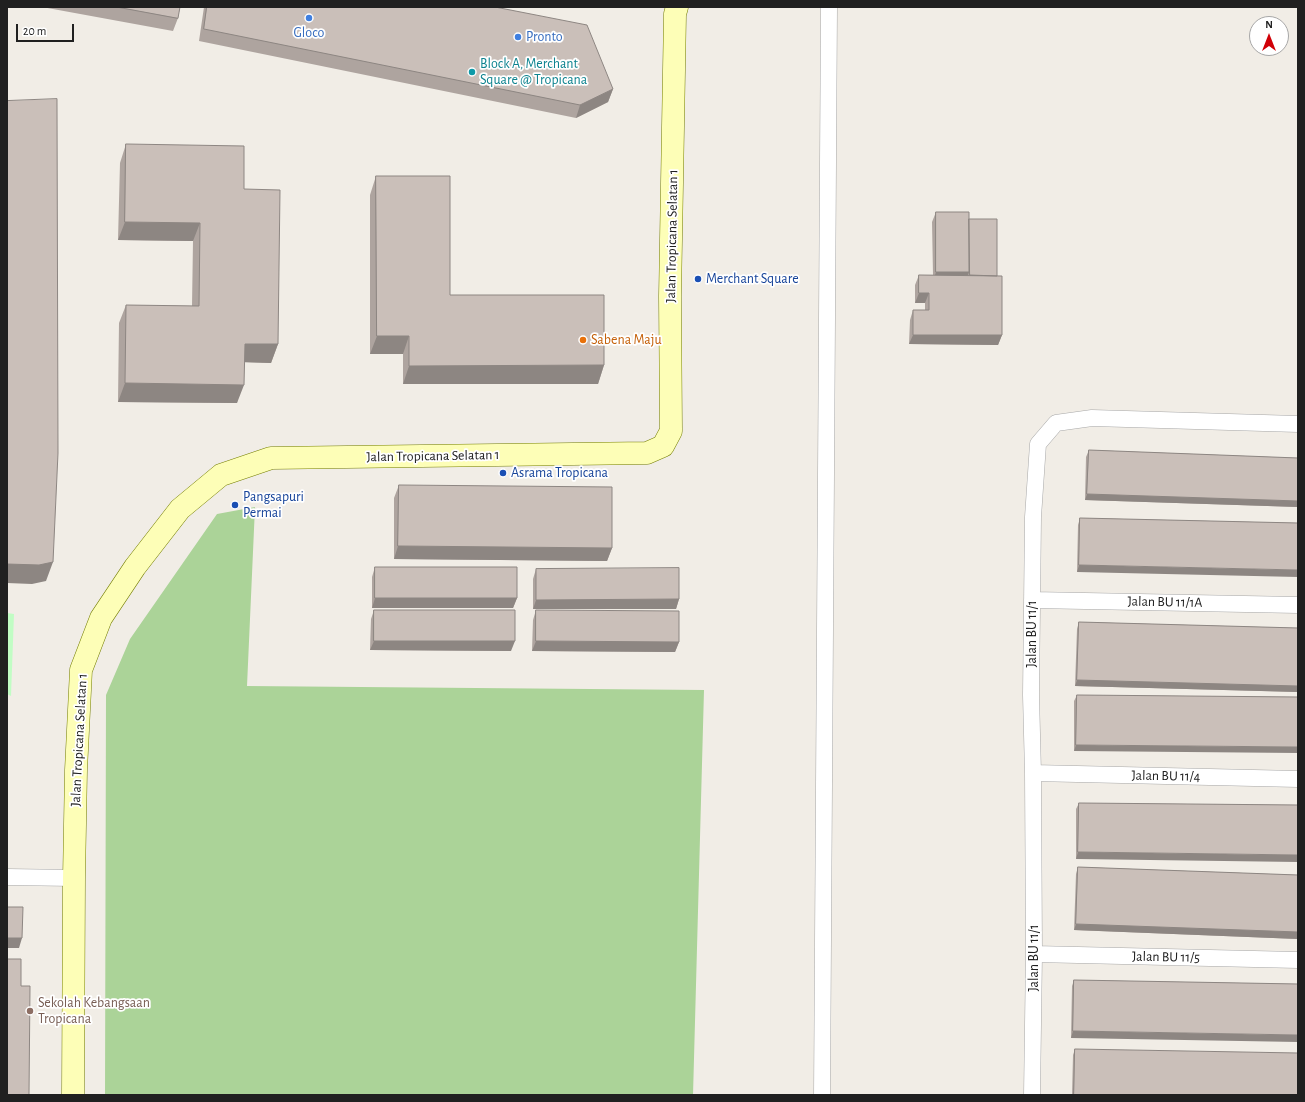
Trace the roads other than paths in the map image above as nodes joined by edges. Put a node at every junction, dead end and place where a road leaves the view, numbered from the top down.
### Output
1 (829, 7) edge
2 (675, 9) edge
3 (1298, 424) edge
4 (1032, 600) junction
5 (1298, 605) edge
6 (1033, 772) junction
7 (1298, 779) edge
8 (7, 877) edge
9 (74, 878) junction
10 (1034, 954) junction
11 (1298, 960) edge
12 (73, 1095) edge
13 (822, 1095) edge
14 (1032, 1095) edge

1 - 13 street
2 - 9 street, Jalan Tropicana Selatan 1
3 - 4 street, Jalan BU 11/1
4 - 5 street, Jalan BU 11/1A
4 - 6 street, Jalan BU 11/1
6 - 7 street, Jalan BU 11/4
6 - 10 street, Jalan BU 11/1
8 - 9 street
9 - 12 street, Jalan Tropicana Selatan 1
10 - 11 street, Jalan BU 11/5
10 - 14 street, Jalan BU 11/1

